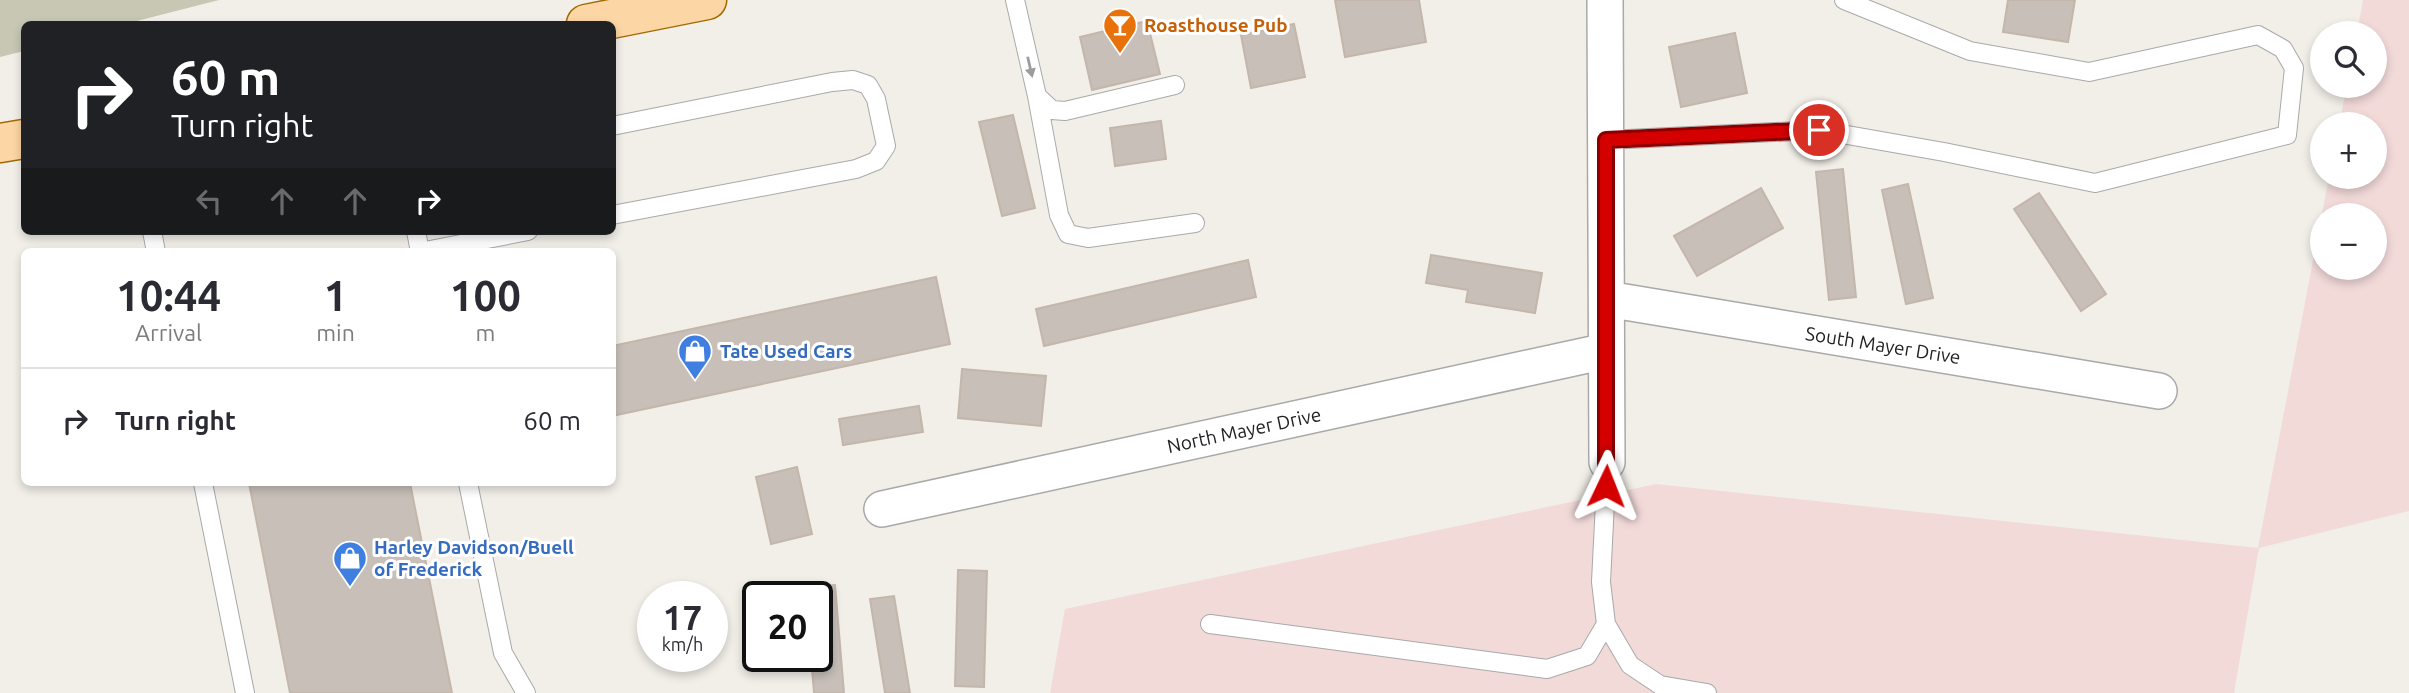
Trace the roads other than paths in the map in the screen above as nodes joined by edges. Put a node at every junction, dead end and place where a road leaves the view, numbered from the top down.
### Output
1 (707, 0) edge
2 (1015, 0) edge
3 (1607, 0) edge
4 (1844, 0) edge
5 (601, 21) edge
6 (1175, 85) dead end
7 (1037, 96) junction
8 (616, 125) edge
9 (21, 140) edge
10 (1606, 140) junction
11 (0, 143) edge
12 (616, 214) edge
13 (1195, 223) dead end
14 (507, 235) edge
15 (441, 248) edge
16 (1607, 299) junction
17 (1606, 351) junction
18 (2159, 391) dead end
19 (1607, 462) joint
20 (204, 486) edge
21 (469, 486) edge
22 (882, 509) dead end
23 (1210, 624) dead end
24 (1606, 624) junction
25 (245, 693) edge
26 (526, 693) edge
27 (1707, 693) edge

1 - 5 main road
2 -> 7 lane
3 - 10 street
4 - 10 lane
6 - 7 lane
7 - 13 lane
8 - 12 lane
9 - 11 main road
10 - 16 street
14 - 15 lane
16 - 17 street
16 - 18 street, South Mayer Drive
17 - 19 street
17 - 22 street, North Mayer Drive
19 - 24 lane
20 - 25 lane
21 - 26 lane
23 - 24 lane
24 - 27 lane

